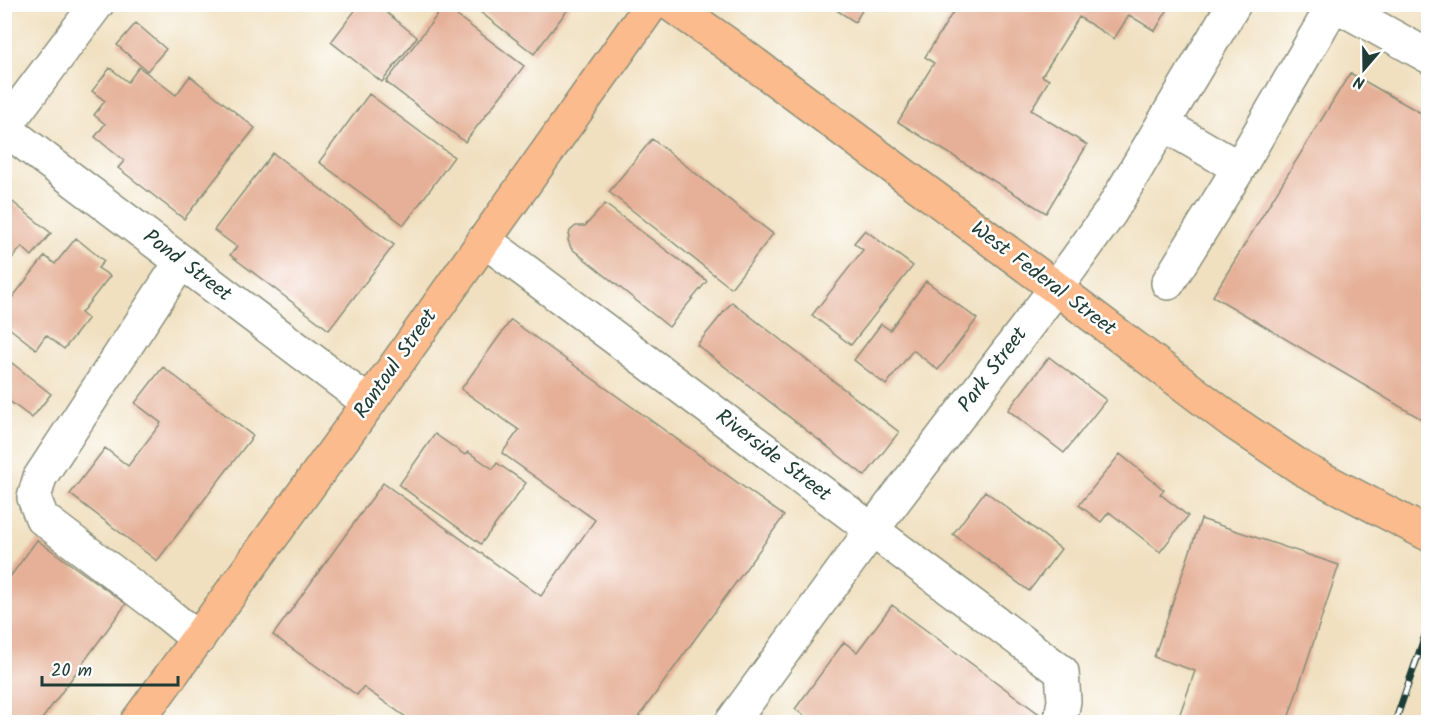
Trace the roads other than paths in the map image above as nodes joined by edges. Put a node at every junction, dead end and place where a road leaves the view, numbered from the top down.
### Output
1 (97, 4) edge
2 (652, 4) edge
3 (670, 4) edge
4 (1234, 4) edge
5 (1428, 56) edge
6 (1163, 124) junction
7 (4, 128) edge
8 (1239, 168) junction
9 (483, 240) junction
10 (181, 262) junction
11 (1168, 283) dead end
12 (1056, 288) junction
13 (369, 403) junction
14 (872, 530) junction
15 (1428, 534) edge
16 (198, 639) junction
17 (137, 723) edge
18 (732, 723) edge
19 (1060, 723) edge

1 - 7 street
2 - 9 main road, Rantoul Street
3 - 12 main road, West Federal Street
4 - 6 street, Park Street
5 - 8 street
6 - 8 street
6 - 12 street, Park Street
7 - 10 street, Pond Street
8 - 11 street
9 - 13 main road, Rantoul Street
9 - 14 street, Riverside Street
10 - 13 street, Pond Street
10 - 16 street
12 - 14 street, Park Street
12 - 15 main road, West Federal Street
13 - 16 main road, Rantoul Street
14 - 18 street, Park Street
14 - 19 street, Riverside Street
16 - 17 main road, Rantoul Street

